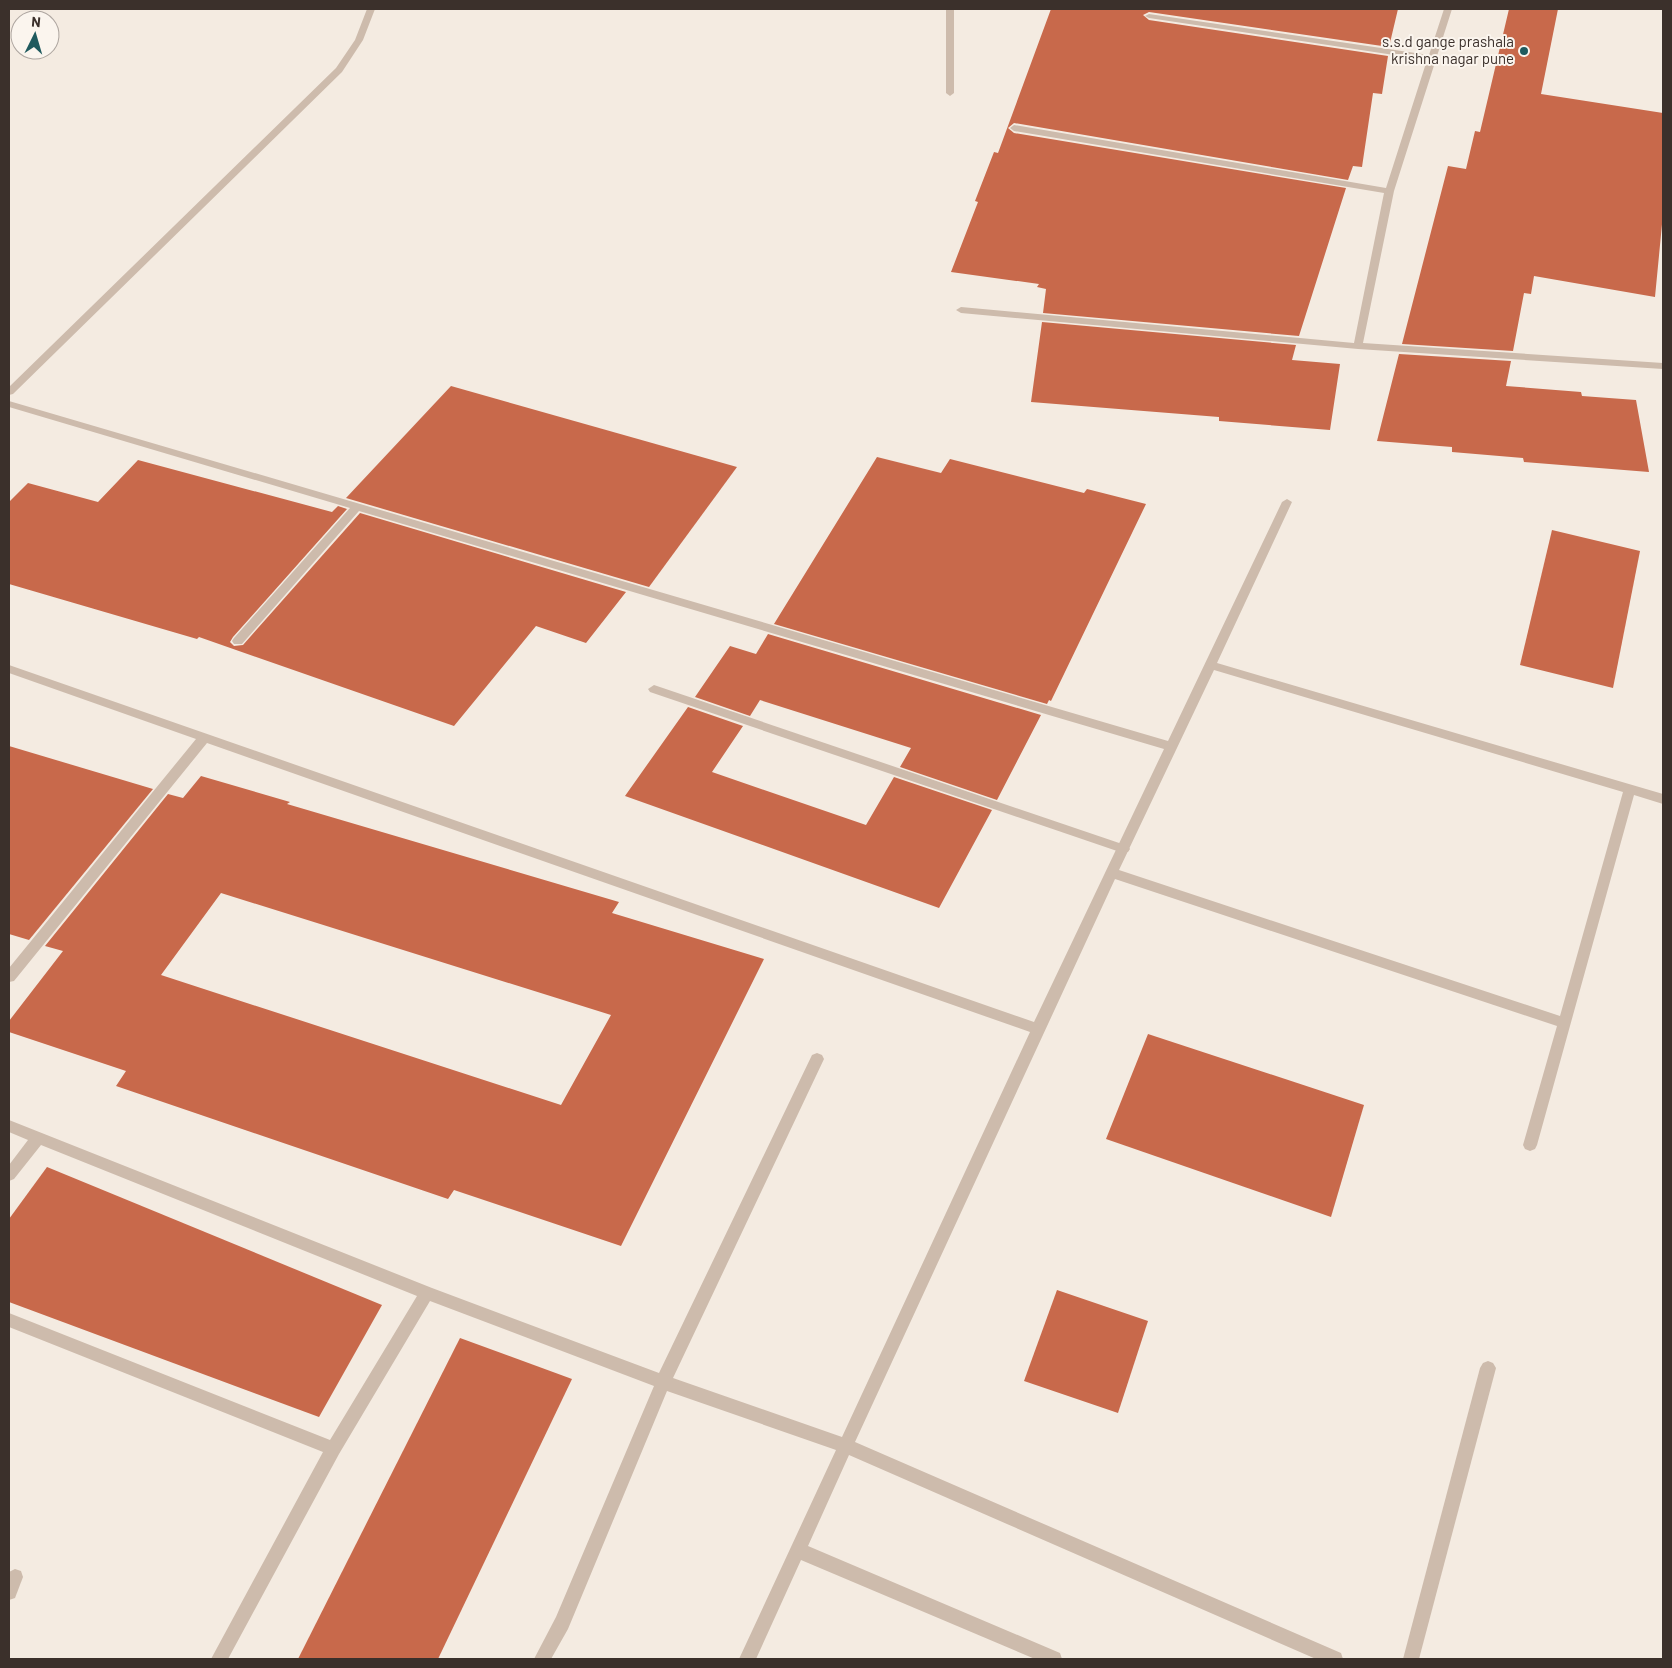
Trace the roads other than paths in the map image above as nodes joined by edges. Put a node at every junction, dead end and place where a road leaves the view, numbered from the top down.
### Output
1 (371, 9) edge
2 (950, 9) edge
3 (1448, 9) edge
4 (1149, 16) dead end
5 (1433, 58) junction
6 (950, 93) dead end
7 (1014, 128) dead end
8 (1389, 192) junction
9 (960, 310) dead end
10 (1358, 346) junction
11 (1663, 366) edge
12 (9, 392) edge
13 (9, 404) edge
14 (1287, 502) dead end
15 (357, 507) junction
16 (238, 641) dead end
17 (1211, 665) junction
18 (9, 669) edge
19 (654, 689) dead end
20 (204, 738) junction
21 (1172, 747) junction
22 (1630, 789) junction
23 (1663, 799) edge
24 (1124, 849) junction
25 (1112, 873) junction
26 (9, 977) edge
27 (1564, 1023) junction
28 (1038, 1029) junction
29 (817, 1059) dead end
30 (9, 1126) edge
31 (38, 1138) junction
32 (1530, 1145) dead end
33 (9, 1175) edge
34 (427, 1293) junction
35 (9, 1320) edge
36 (1488, 1368) dead end
37 (663, 1382) junction
38 (846, 1446) junction
39 (333, 1449) junction
40 (798, 1550) junction
41 (219, 1659) edge
42 (542, 1659) edge
43 (747, 1659) edge
44 (1054, 1659) edge
45 (1335, 1659) edge
46 (1411, 1659) edge

1 - 12 street
2 - 6 street
3 - 5 street
4 - 5 street
5 - 8 street
7 - 8 street
8 - 10 street
9 - 10 street
10 - 11 street
13 - 15 street
14 - 17 street
15 - 16 street
15 - 21 street
17 - 21 street
17 - 22 street
18 - 20 street
19 - 24 street
20 - 26 street
20 - 28 street
21 - 24 street
22 - 23 street
22 - 27 street
24 - 25 street
25 - 27 street
25 - 28 street
27 - 32 street
28 - 38 street
29 - 37 street
30 - 31 street
31 - 33 street
31 - 34 street
34 - 37 street
34 - 39 street
35 - 39 street
36 - 46 street
37 - 38 street
37 - 42 street
38 - 40 street
38 - 45 street
39 - 41 street
40 - 43 street
40 - 44 street

